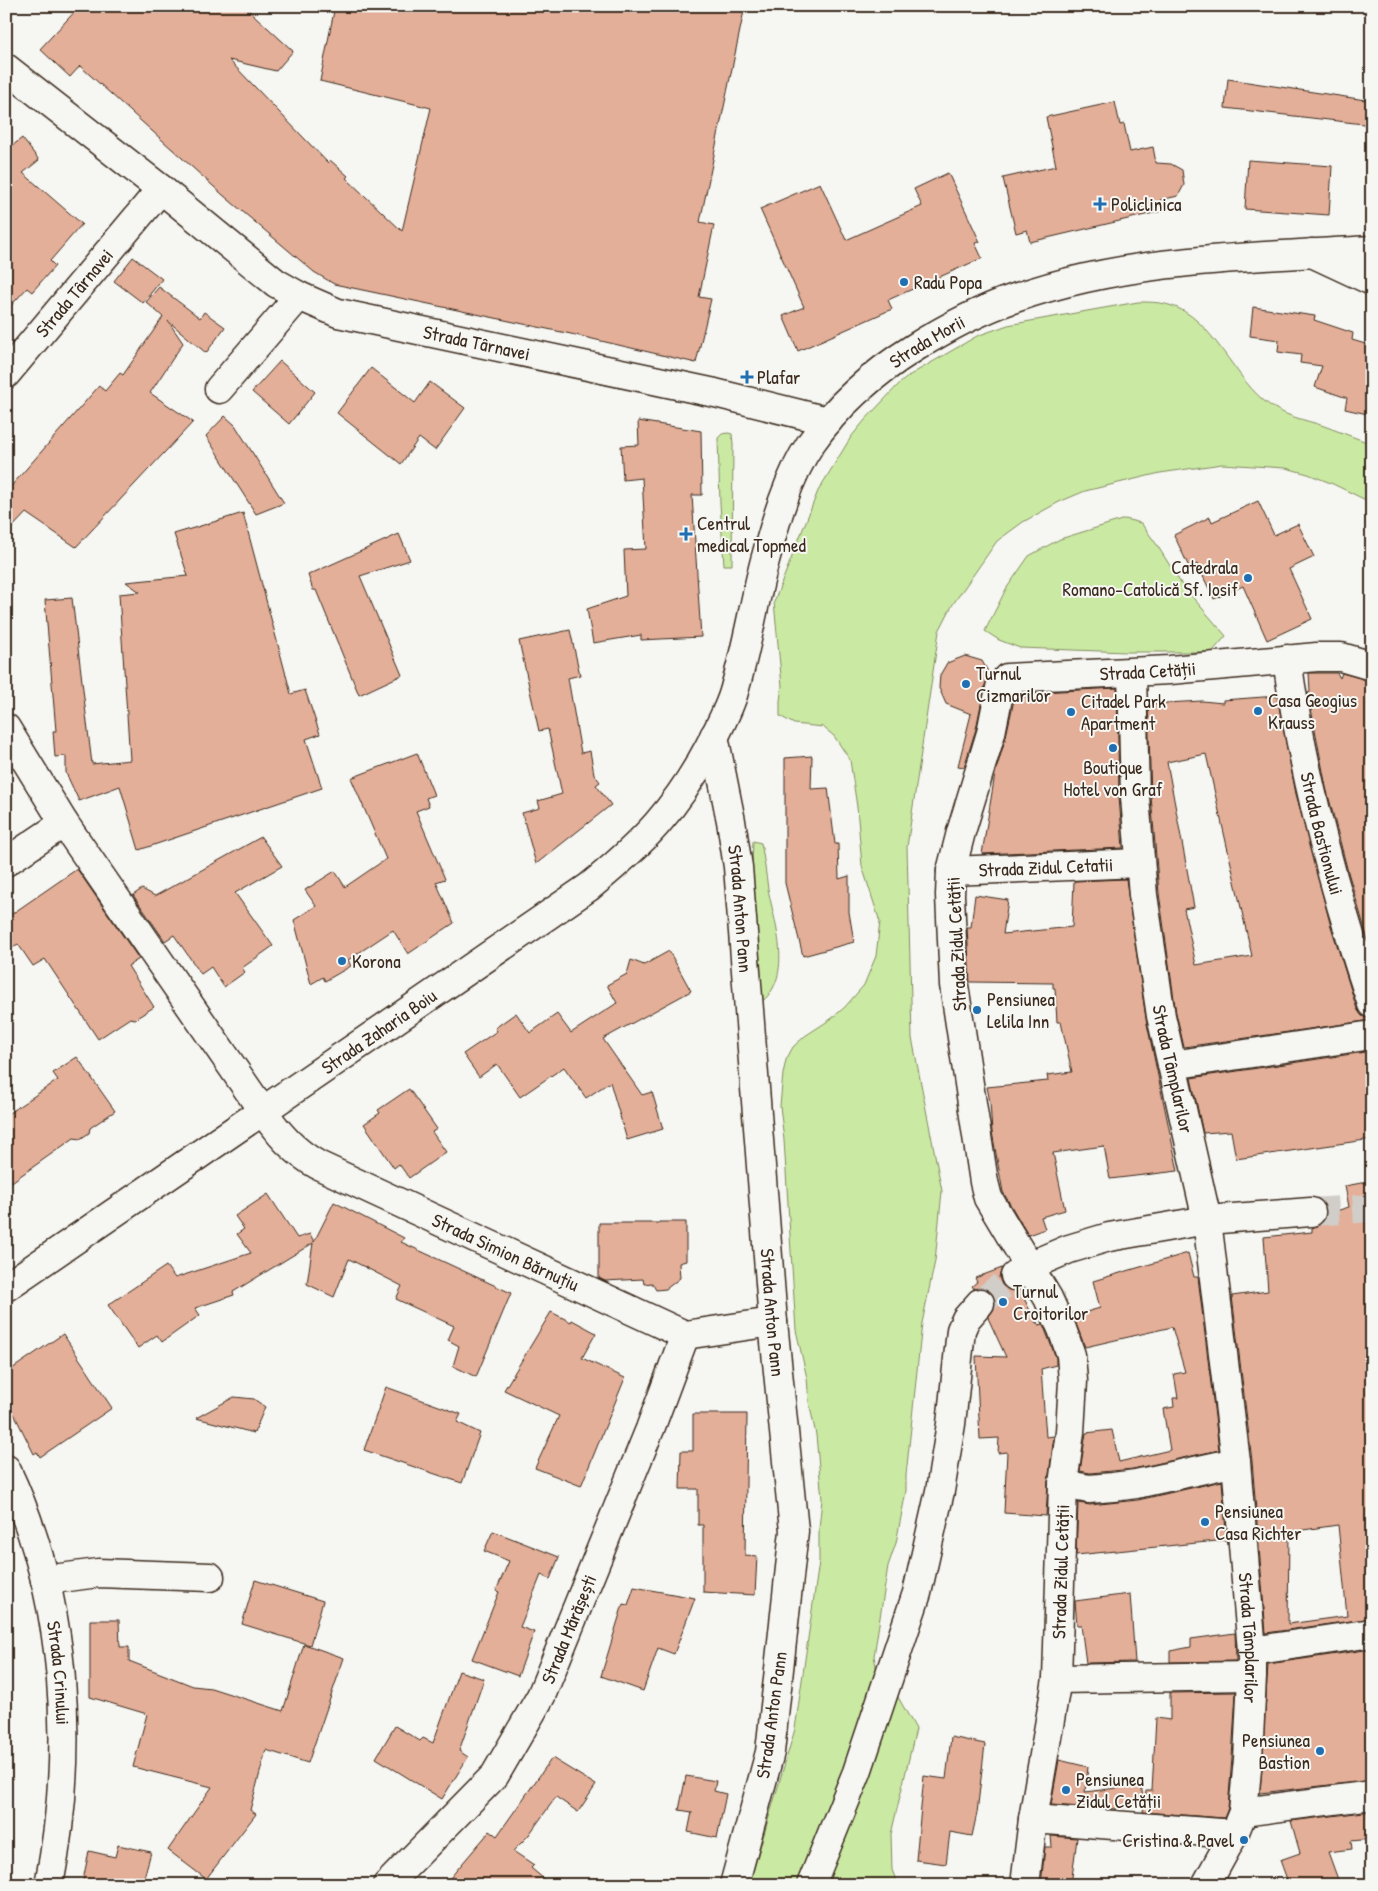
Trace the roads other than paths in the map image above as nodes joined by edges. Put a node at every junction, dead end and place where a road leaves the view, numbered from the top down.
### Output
1 (6, 68) edge
2 (161, 189) junction
3 (1372, 250) edge
4 (1312, 253) junction
5 (1372, 281) edge
6 (299, 296) junction
7 (6, 374) edge
8 (219, 389) dead end
9 (828, 421) junction
10 (1287, 660) junction
11 (1372, 666) edge
12 (1132, 673) junction
13 (1007, 678) joint
14 (6, 728) edge
15 (714, 736) junction
16 (64, 823) junction
17 (6, 862) edge
18 (1139, 863) junction
19 (951, 870) junction
20 (1372, 1004) edge
21 (1372, 1034) edge
22 (1172, 1065) junction
23 (262, 1110) junction
24 (1311, 1212) tunnel mouth
25 (1207, 1220) junction
26 (1022, 1272) junction
27 (6, 1287) edge
28 (980, 1303) tunnel mouth
29 (773, 1322) junction
30 (685, 1335) junction
31 (1236, 1462) junction
32 (6, 1469) edge
33 (1063, 1484) junction
34 (210, 1577) dead end
35 (46, 1580) junction
36 (1372, 1633) edge
37 (1252, 1664) junction
38 (1057, 1680) junction
39 (1372, 1795) edge
40 (1033, 1819) junction
41 (1238, 1823) junction
42 (48, 1885) edge
43 (386, 1885) edge
44 (734, 1885) edge
45 (811, 1885) edge
46 (1025, 1885) edge
47 (1206, 1885) edge

1 - 2 main road, Strada Târnavei
2 - 6 main road, Strada Târnavei
2 - 7 main road, Strada Târnavei
3 - 4 main road
4 - 5 main road, Strada Morii
4 - 9 main road, Strada Morii
6 - 8 main road
6 - 9 main road, Strada Târnavei
9 - 15 main road, Strada Morii
10 - 11 main road, Strada Cetății
10 - 12 main road, Strada Cetății
10 - 20 main road, Strada Bastionului
12 - 13 main road, Strada Cetății
12 - 18 main road, Strada Tâmplarilor
13 - 19 main road, Strada Zidul Cetății
14 - 16 main road
15 - 23 main road, Strada Zaharia Boiu
15 - 29 main road, Strada Anton Pann
16 - 17 main road
16 - 23 main road, Strada Simion Bărnuțiu
18 - 19 main road, Strada Zidul Cetatii
18 - 22 main road, Strada Tâmplarilor
19 - 26 main road, Strada Zidul Cetății
21 - 22 main road
22 - 25 main road, Strada Tâmplarilor
23 - 27 main road, Strada Zaharia Boiu
23 - 30 main road, Strada Simion Bărnuțiu
24 - 25 main road
25 - 26 main road
25 - 31 main road, Strada Tâmplarilor
26 - 33 main road, Strada Zidul Cetății
28 - 45 main road
29 - 30 main road
29 - 44 main road, Strada Anton Pann
30 - 43 main road, Strada Mărășești
31 - 33 main road
31 - 37 main road, Strada Tâmplarilor
32 - 35 main road, Strada Crinului
33 - 38 main road, Strada Zidul Cetății
34 - 35 main road
35 - 42 main road, Strada Crinului
36 - 37 main road
37 - 38 main road
37 - 41 main road, Strada Tâmplarilor
38 - 40 main road, Strada Zidul Cetății
39 - 41 main road
40 - 41 main road
40 - 46 main road, Strada Zidul Cetății
41 - 47 main road

